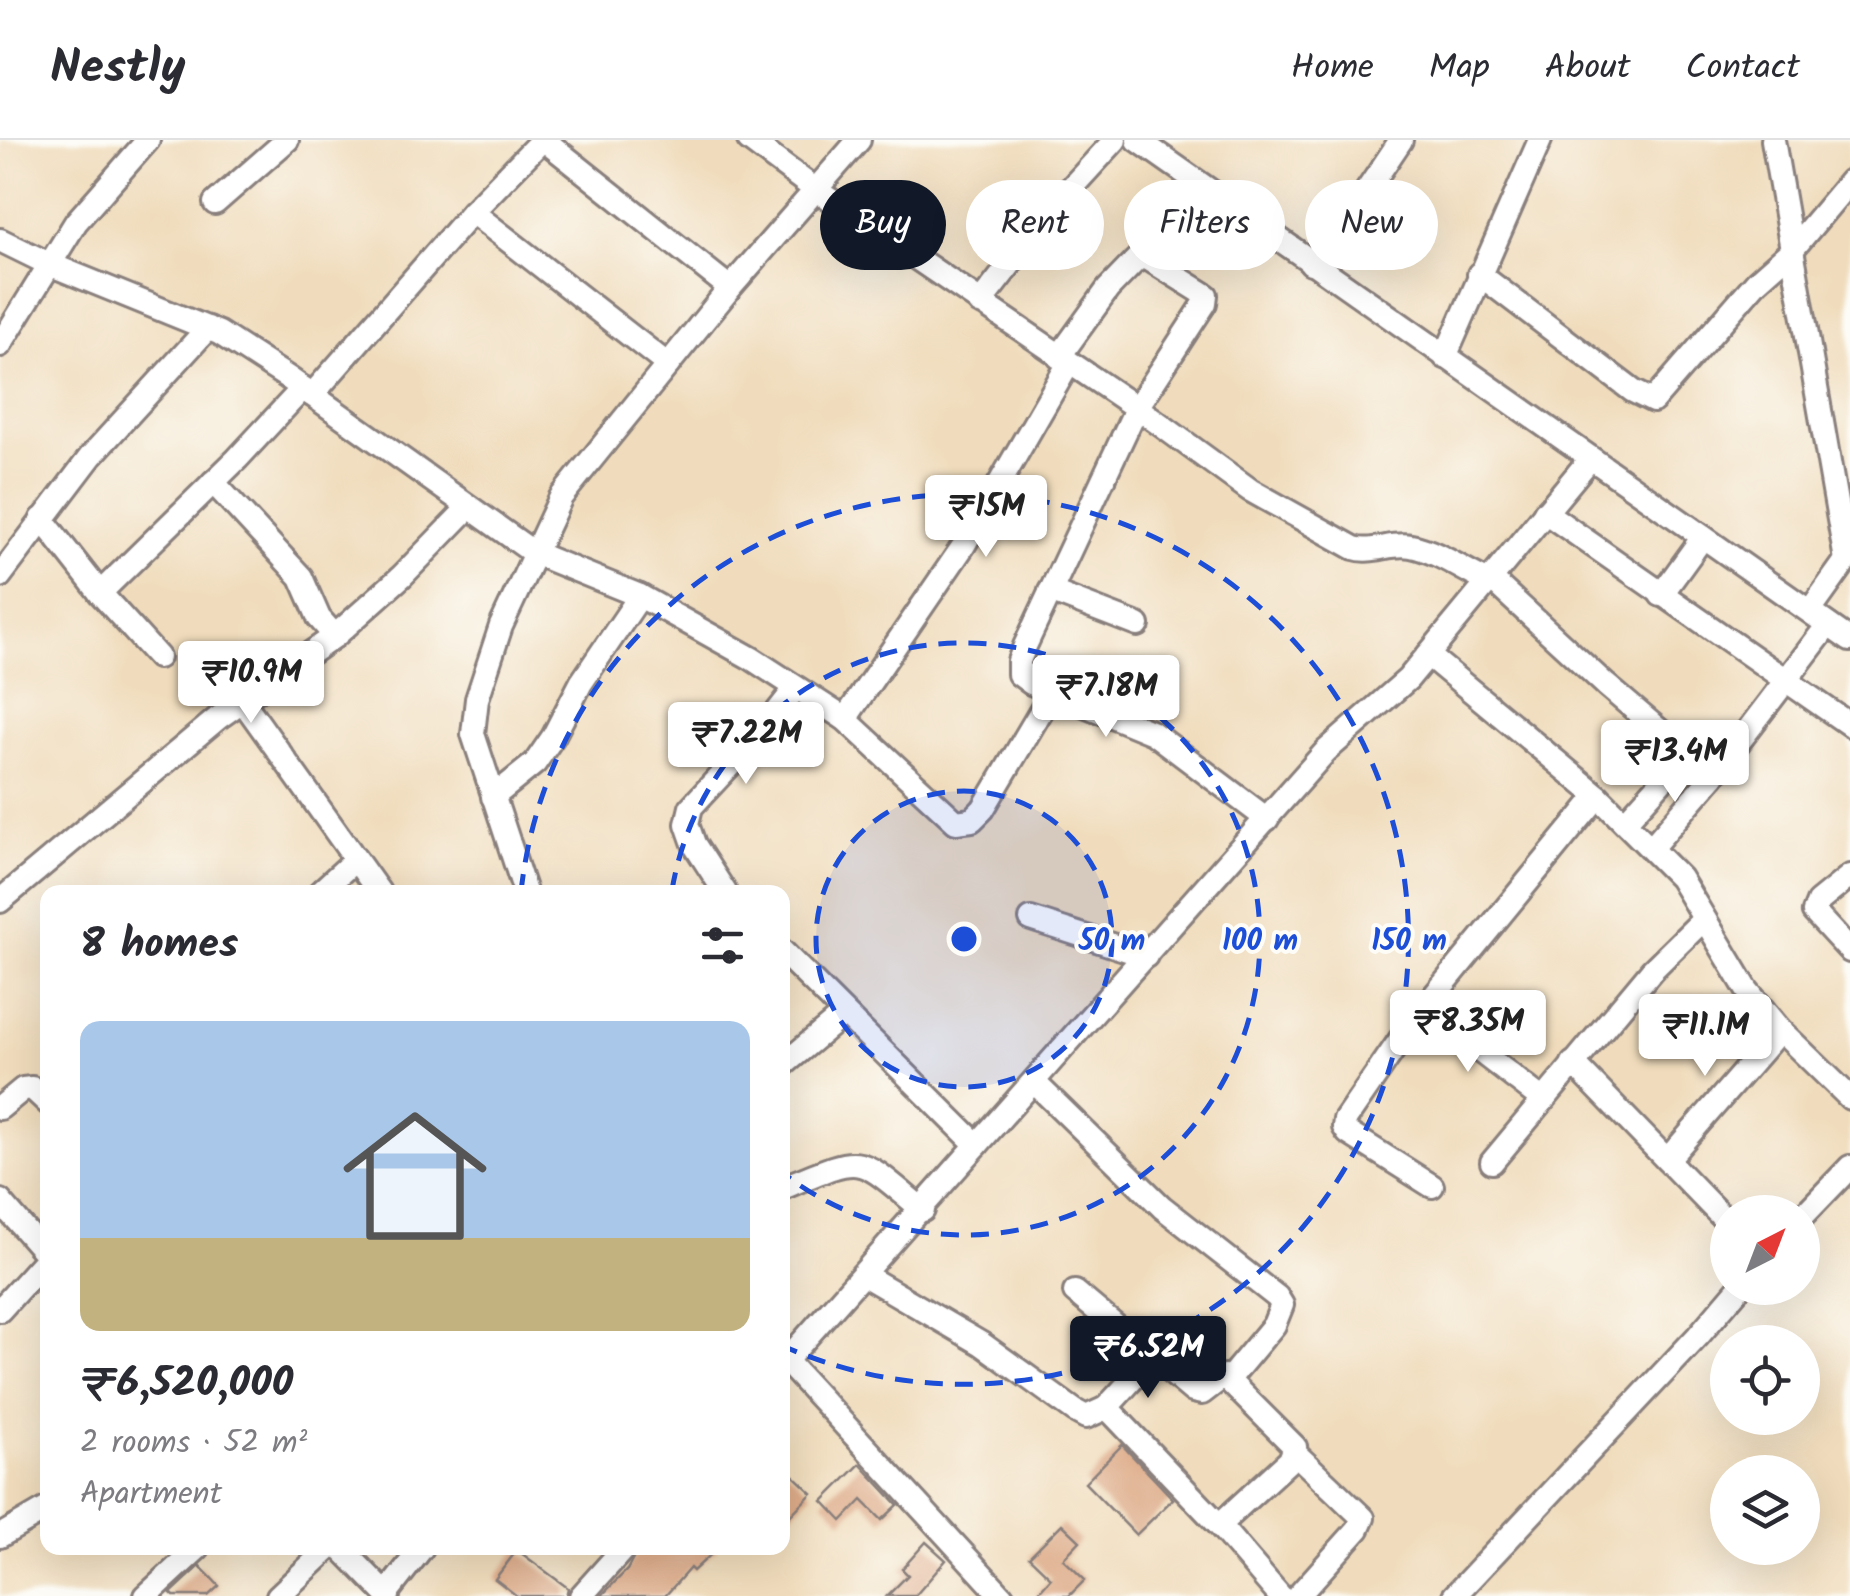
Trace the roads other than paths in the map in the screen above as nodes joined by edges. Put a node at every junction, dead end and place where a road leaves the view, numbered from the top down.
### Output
1 (148, 140) edge
2 (288, 140) edge
3 (543, 140) edge
4 (749, 140) edge
5 (860, 140) edge
6 (1115, 140) edge
7 (1138, 140) edge
8 (1401, 140) edge
9 (1540, 140) edge
10 (1773, 140) edge
11 (1374, 180) edge
12 (1850, 182) edge
13 (816, 190) junction
14 (216, 203) dead end
15 (472, 212) junction
16 (0, 240) edge
17 (1792, 250) junction
18 (1305, 259) edge
19 (49, 264) junction
20 (1321, 270) edge
21 (1479, 274) junction
22 (730, 288) junction
23 (980, 302) junction
24 (208, 328) junction
25 (0, 345) edge
26 (1444, 357) junction
27 (1064, 360) junction
28 (668, 365) junction
29 (307, 392) junction
30 (1136, 409) junction
31 (1590, 459) junction
32 (214, 482) junction
33 (470, 507) junction
34 (1545, 512) junction
35 (42, 519) junction
36 (1703, 537) junction
37 (534, 553) junction
38 (1848, 558) edge
39 (0, 576) edge
40 (1488, 580) junction
41 (1050, 592) junction
42 (100, 593) junction
43 (1661, 595) junction
44 (640, 596) junction
45 (1819, 618) junction
46 (1138, 625) dead end
47 (336, 636) junction
48 (1850, 640) edge
49 (1428, 654) junction
50 (158, 657) dead end
51 (1786, 680) junction
52 (795, 689) junction
53 (1052, 691) junction
54 (242, 700) junction
55 (845, 719) junction
56 (1850, 724) edge
57 (1686, 754) junction
58 (1713, 776) junction
59 (1598, 796) junction
60 (492, 798) junction
61 (1267, 819) junction
62 (1625, 822) junction
63 (1651, 848) junction
64 (355, 860) junction
65 (1850, 876) edge
66 (328, 885) edge
67 (374, 885) edge
68 (523, 885) edge
69 (716, 885) edge
70 (0, 901) edge
71 (1704, 918) junction
72 (1031, 919) dead end
73 (1850, 951) edge
74 (1146, 956) junction
75 (790, 959) edge
76 (1424, 1008) junction
77 (844, 1014) junction
78 (1780, 1030) junction
79 (790, 1059) edge
80 (1573, 1063) junction
81 (1034, 1082) junction
82 (40, 1096) edge
83 (1850, 1098) edge
84 (1543, 1100) junction
85 (0, 1108) edge
86 (977, 1146) junction
87 (1667, 1160) junction
88 (1492, 1162) dead end
89 (1850, 1168) edge
90 (790, 1185) edge
91 (1432, 1186) dead end
92 (1820, 1199) edge
93 (0, 1201) edge
94 (1710, 1204) edge
95 (923, 1210) junction
96 (40, 1247) edge
97 (40, 1265) edge
98 (864, 1274) junction
99 (1075, 1292) dead end
100 (1724, 1305) edge
101 (0, 1310) edge
102 (790, 1356) edge
103 (1151, 1359) junction
104 (790, 1369) edge
105 (1229, 1380) junction
106 (1106, 1408) junction
107 (1295, 1452) junction
108 (40, 1513) edge
109 (1220, 1525) junction
110 (0, 1536) edge
111 (190, 1555) edge
112 (322, 1555) edge
113 (348, 1555) edge
114 (417, 1555) edge
115 (618, 1555) edge
116 (387, 1595) edge
117 (146, 1596) edge
118 (278, 1596) edge
119 (581, 1596) edge
120 (1002, 1596) edge
121 (1280, 1596) edge
122 (1298, 1596) edge
123 (1454, 1596) edge

1 - 19 street
2 - 14 street
3 - 15 street
3 - 22 street
4 - 13 street
5 - 13 street
6 - 23 street
7 - 18 street
8 - 11 street
9 - 21 street
10 - 17 street
12 - 17 street
13 - 22 street
13 - 23 street
15 - 28 street
15 - 29 street
16 - 19 street
17 - 21 street
17 - 38 street
19 - 24 street
19 - 25 street
20 - 26 street
21 - 26 street
22 - 28 street
23 - 27 street
24 - 29 street
24 - 35 street
26 - 31 street
27 - 30 street
27 - 30 street
27 - 55 street
28 - 37 street
29 - 32 street
29 - 33 street
30 - 40 street
30 - 41 street
31 - 34 street
31 - 36 street
32 - 42 street
32 - 47 street
33 - 37 street
33 - 47 street
34 - 40 street
34 - 43 street
35 - 39 street
35 - 42 street
36 - 43 street
36 - 45 street
37 - 44 street
37 - 60 street
38 - 45 street
40 - 49 street
40 - 57 street
41 - 46 street
41 - 53 street
42 - 50 street
43 - 51 street
44 - 52 street
44 - 60 street
45 - 48 street
45 - 51 street
47 - 54 street
49 - 59 street
49 - 61 street
51 - 56 street
51 - 58 street
52 - 55 street
52 - 69 street
53 - 55 street
53 - 61 street
54 - 64 street
54 - 70 street
57 - 58 street
57 - 62 street
58 - 63 street
59 - 62 street
59 - 76 street
60 - 68 street
61 - 74 street
62 - 63 street
63 - 71 street
64 - 66 street
64 - 67 street
65 - 73 street
71 - 78 street
71 - 80 street
72 - 74 street
74 - 81 street
75 - 77 street
76 - 84 street
76 - 91 street
77 - 79 street
77 - 86 street
78 - 83 street
78 - 87 street
80 - 84 street
80 - 87 street
81 - 86 street
81 - 105 street
82 - 85 street
84 - 88 street
86 - 95 street
87 - 94 street
89 - 92 street
90 - 95 street
93 - 96 street
95 - 98 street
97 - 101 street
98 - 102 street
98 - 106 street
99 - 103 street
100 - 123 street
103 - 105 street
103 - 106 street
104 - 120 street
105 - 107 street
106 - 109 street
107 - 109 street
107 - 122 street
108 - 110 street
109 - 121 street
111 - 117 street
112 - 118 street
113 - 116 street
114 - 116 street
115 - 119 street

